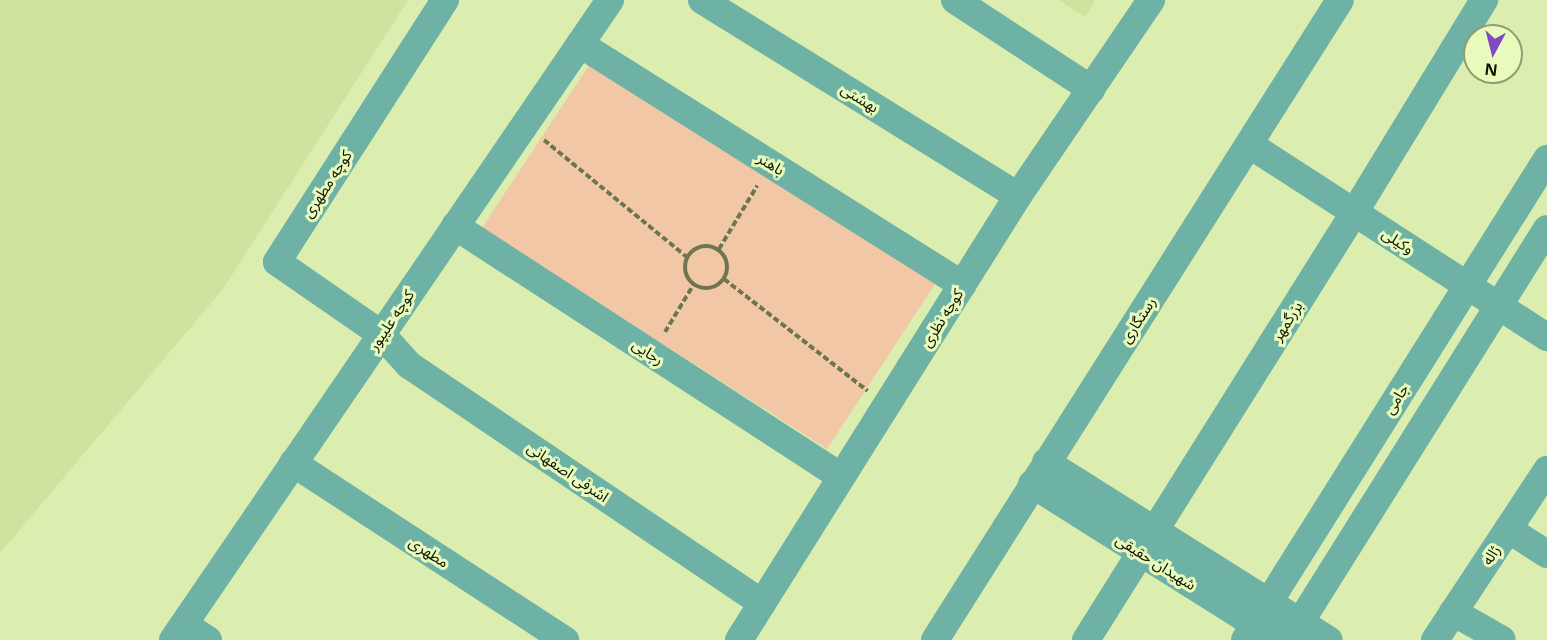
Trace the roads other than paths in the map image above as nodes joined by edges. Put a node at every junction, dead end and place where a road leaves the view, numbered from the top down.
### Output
1 (445, 0) edge
2 (610, 0) edge
3 (702, 0) edge
4 (955, 0) edge
5 (1150, 0) edge
6 (1340, 0) edge
7 (1484, 0) edge
8 (580, 44) junction
9 (1091, 89) junction
10 (1250, 146) junction
11 (1547, 159) edge
12 (1018, 196) junction
13 (1354, 213) junction
14 (455, 226) junction
15 (1547, 228) edge
16 (962, 285) junction
17 (1468, 286) junction
18 (1498, 306) junction
19 (381, 334) junction
20 (1547, 337) edge
21 (293, 463) junction
22 (1547, 470) edge
23 (1039, 473) junction
24 (841, 477) junction
25 (1508, 529) junction
26 (1148, 541) junction
27 (1547, 554) edge
28 (762, 603) junction
29 (1454, 612) junction
30 (1257, 622) edge
31 (1294, 631) edge
32 (178, 632) edge
33 (208, 640) edge
34 (565, 640) edge
35 (739, 640) edge
36 (935, 640) edge
37 (1086, 640) edge
38 (1279, 640) edge
39 (1329, 640) edge
40 (1435, 640) edge
41 (1502, 640) edge

1 - 19 street, کوچه مطهری
2 - 8 street, کوچه علیپور
3 - 12 street, بهشتی
4 - 9 street
5 - 9 street, کوچه نظری
6 - 10 street, رستگاری
7 - 13 street, بزرگمهر
8 - 14 street, کوچه علیپور
8 - 16 street, باهنر
9 - 12 street, کوچه نظری
10 - 13 street, وکیلی
10 - 23 street, رستگاری
11 - 17 street, جامی
12 - 16 street, کوچه نظری
13 - 17 street, وکیلی
13 - 26 street, بزرگمهر
14 - 19 street, کوچه علیپور
14 - 24 street, رجایی
15 - 18 street
16 - 24 street, کوچه نظری
17 - 18 street, وکیلی
17 - 30 street, جامی
18 - 20 street, وکیلی
18 - 31 street
19 - 21 street, کوچه علیپور
19 - 28 street, اشرفی اصفهانی
21 - 32 street, کوچه علیپور
21 - 34 street, مطهری
22 - 25 street, ژاله
23 - 26 street, شهیدان حقیقی
23 - 36 street, رستگاری
24 - 28 street, کوچه نظری
25 - 27 street
25 - 29 street, ژاله
26 - 30 street, شهیدان حقیقی
26 - 37 street, بزرگمهر
28 - 35 street, کوچه نظری
29 - 40 street, ژاله
29 - 41 street
30 - 31 street
30 - 38 street, شهیدان حقیقی
31 - 39 street
32 - 33 street

